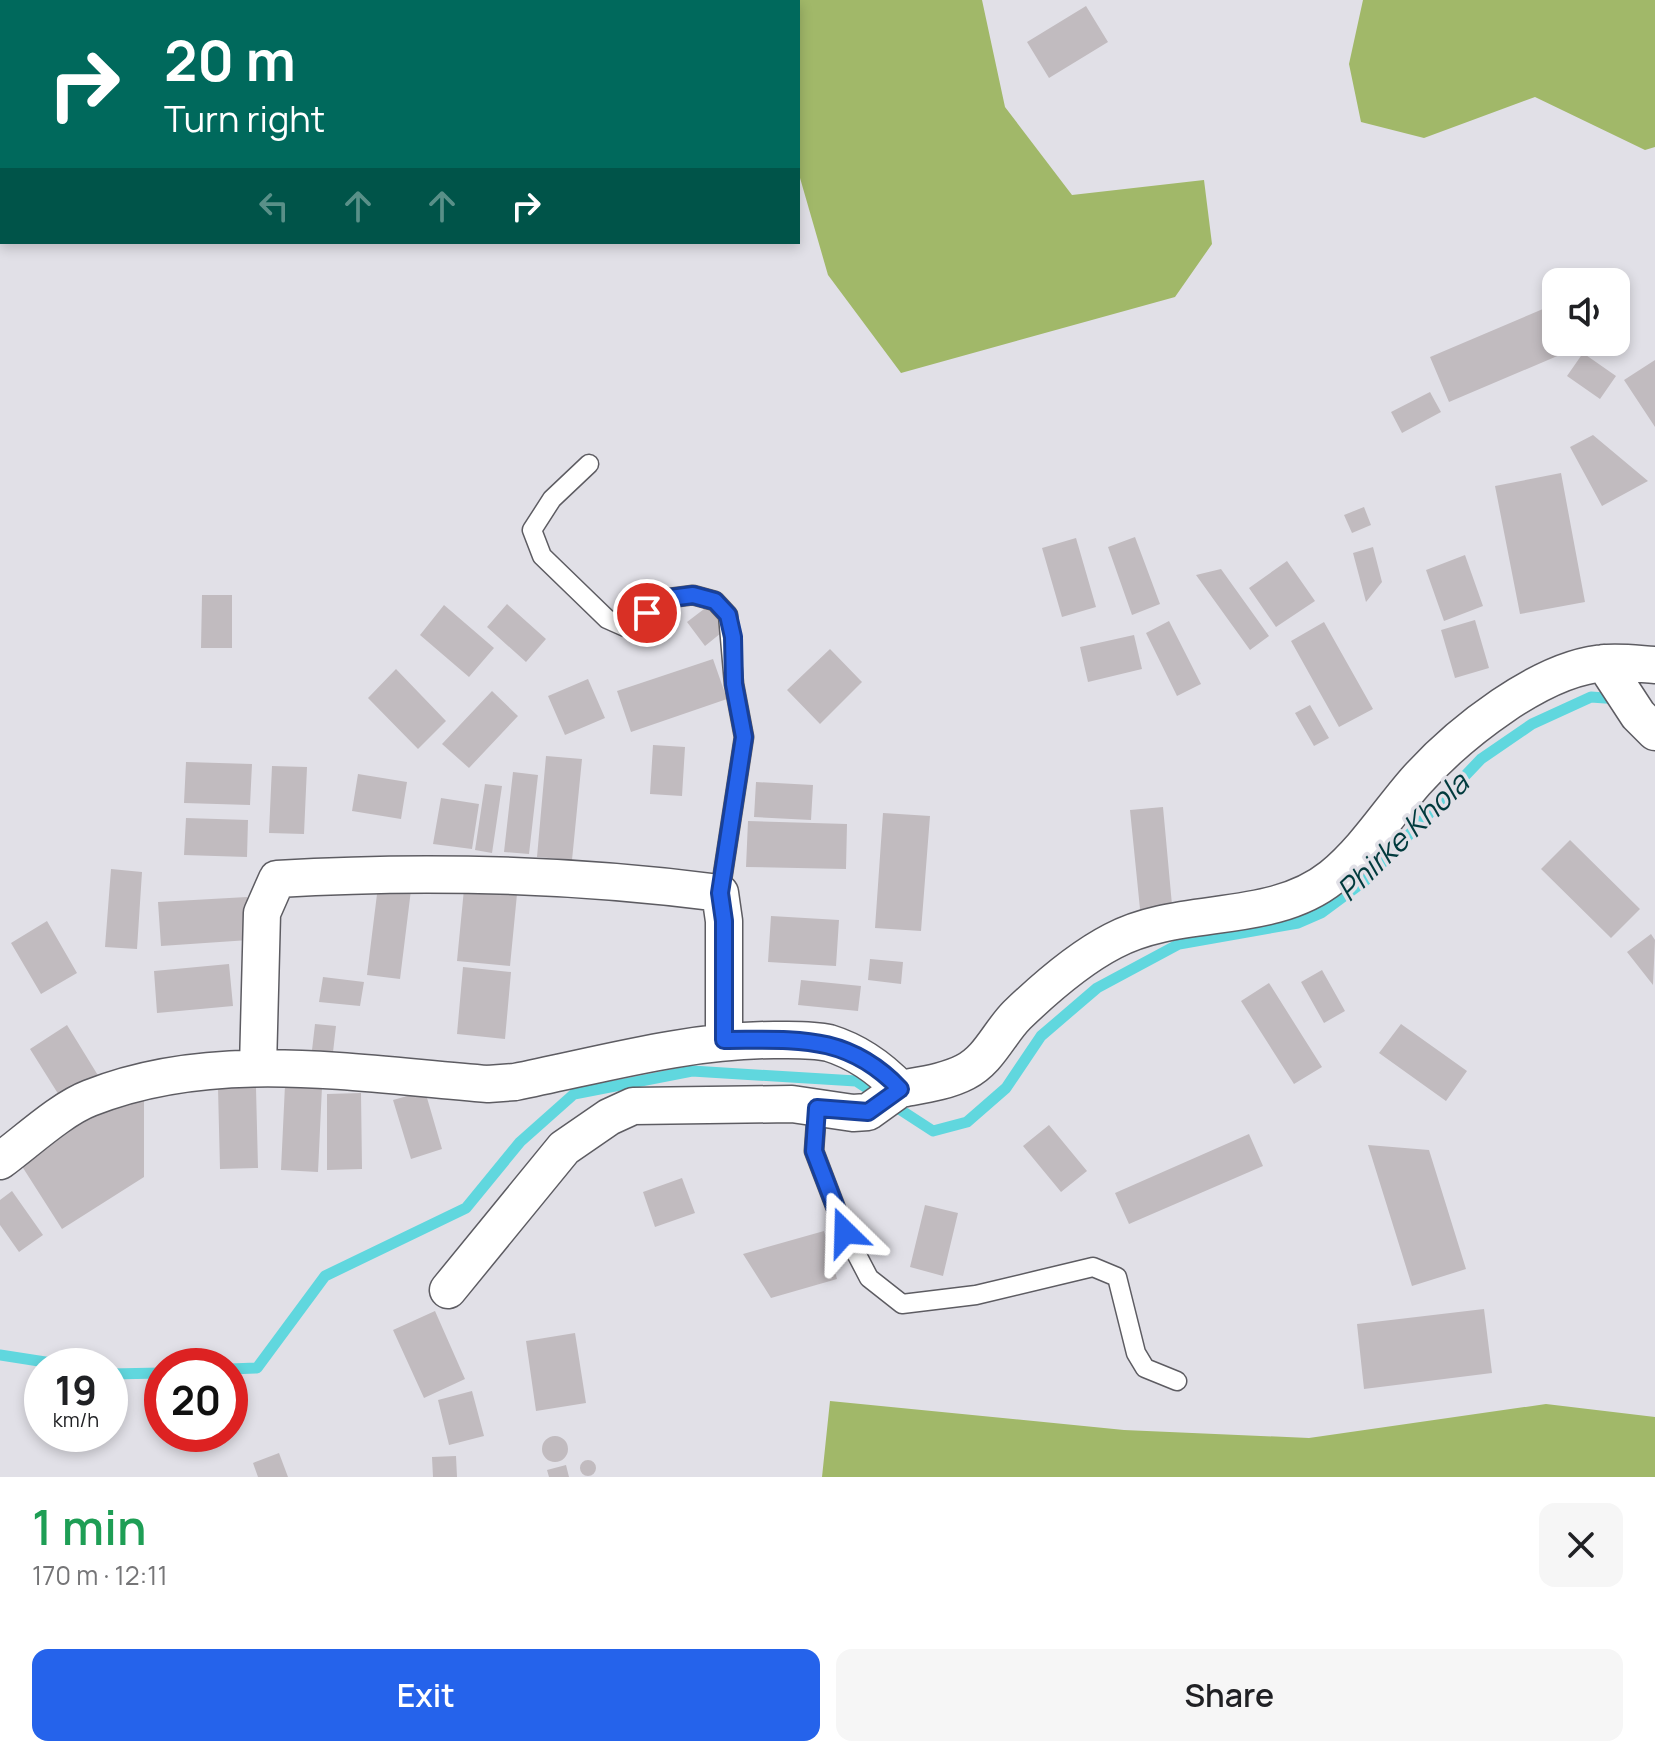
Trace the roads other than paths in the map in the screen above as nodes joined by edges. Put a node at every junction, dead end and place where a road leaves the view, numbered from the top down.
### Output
1 (589, 464) dead end
2 (1604, 663) junction
3 (1655, 665) edge
4 (1639, 714) edge
5 (720, 893) junction
6 (724, 1040) junction
7 (258, 1067) junction
8 (900, 1089) junction
9 (817, 1108) junction
10 (0, 1161) edge
11 (448, 1290) dead end
12 (1177, 1381) dead end

1 - 5 lane
2 - 3 street
2 - 4 street
2 - 8 street
5 - 6 street
5 - 7 street
6 - 7 street
6 - 8 street
7 - 10 street
8 - 9 street
9 - 11 street
9 - 12 lane

